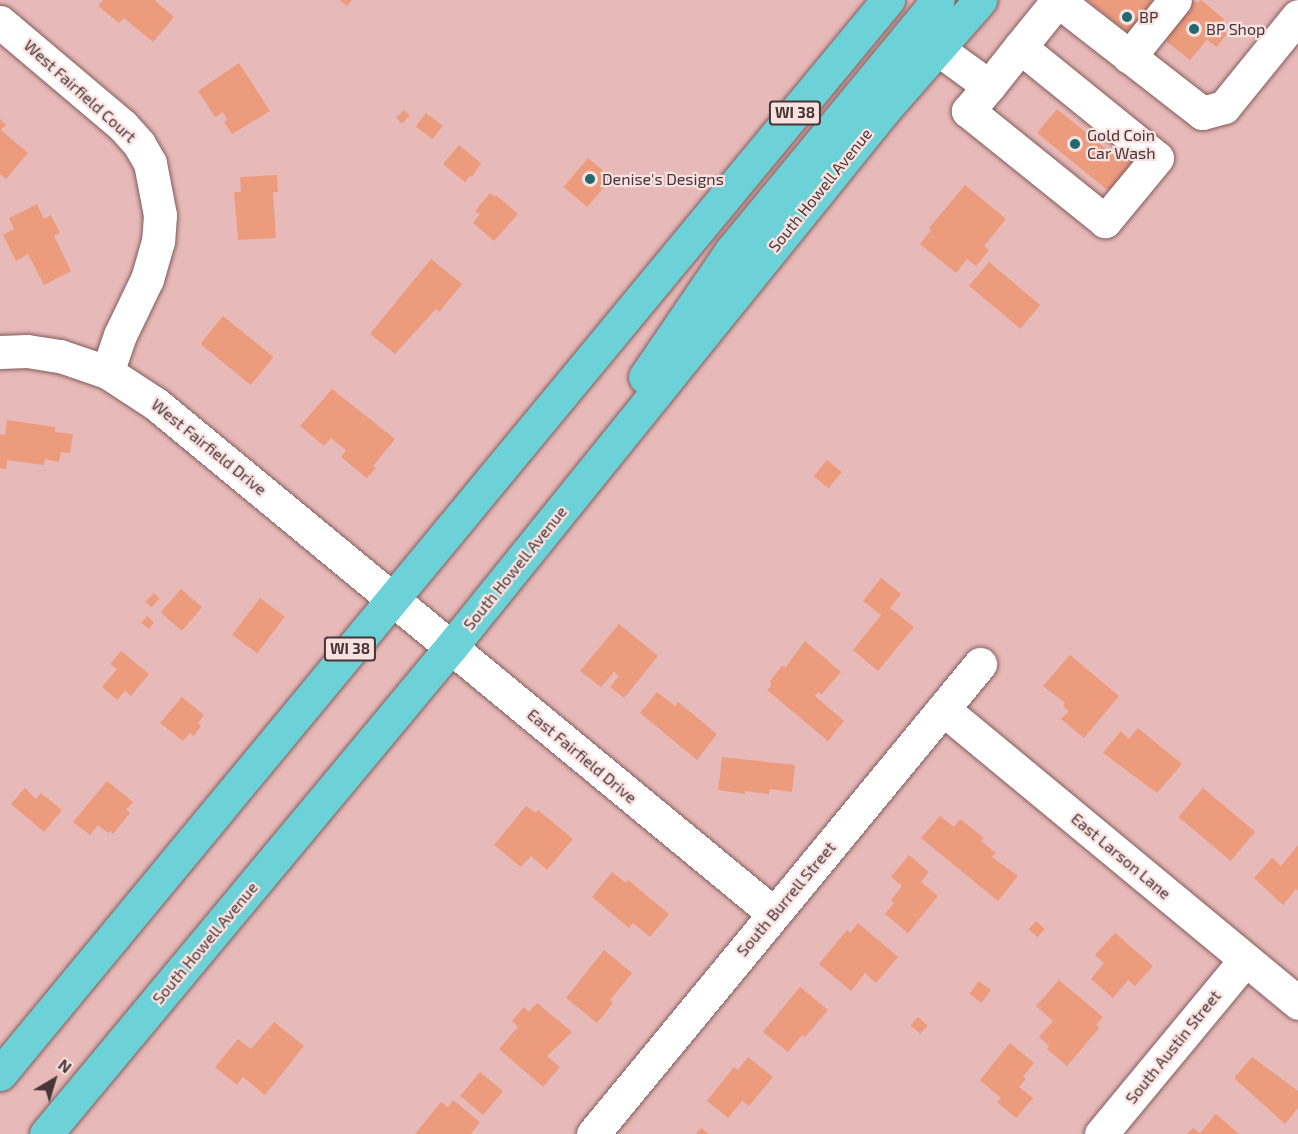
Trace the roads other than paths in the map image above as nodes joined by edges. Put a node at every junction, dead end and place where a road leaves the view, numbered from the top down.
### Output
1 (888, 0) edge
2 (938, 0) edge
3 (980, 0) edge
4 (1057, 0) edge
5 (1174, 0) edge
6 (1286, 0) edge
7 (1298, 9) edge
8 (1298, 16) edge
9 (0, 22) edge
10 (1020, 47) junction
11 (938, 49) junction
12 (1129, 57) junction
13 (989, 86) junction
14 (0, 352) edge
15 (107, 372) junction
16 (563, 508) junction
17 (393, 597) junction
18 (451, 647) junction
19 (980, 664) dead end
20 (943, 709) junction
21 (773, 914) junction
22 (1245, 960) junction
23 (1298, 1004) edge
24 (0, 1074) edge
25 (46, 1134) edge
26 (593, 1134) edge
27 (1101, 1134) edge

1 - 17 main road, WI 38
2 - 16 main road
3 - 11 main road, South Howell Avenue
4 - 10 street
4 - 12 street
5 - 12 street
6 - 7 street
8 - 12 street
9 - 15 street, West Fairfield Court
10 - 13 street
10 - 13 street
11 - 13 street
11 - 16 main road, South Howell Avenue
14 - 15 street, West Fairfield Drive
15 - 17 street, West Fairfield Drive
16 - 18 main road, South Howell Avenue
17 - 18 street, East Fairfield Drive
17 - 24 main road, WI 38
18 - 21 street, East Fairfield Drive
18 - 25 main road, South Howell Avenue
19 - 20 street, South Burrell Street
20 - 21 street, South Burrell Street
20 - 22 street, East Larson Lane
21 - 26 street, South Burrell Street
22 - 23 street, East Larson Lane
22 - 27 street, South Austin Street

